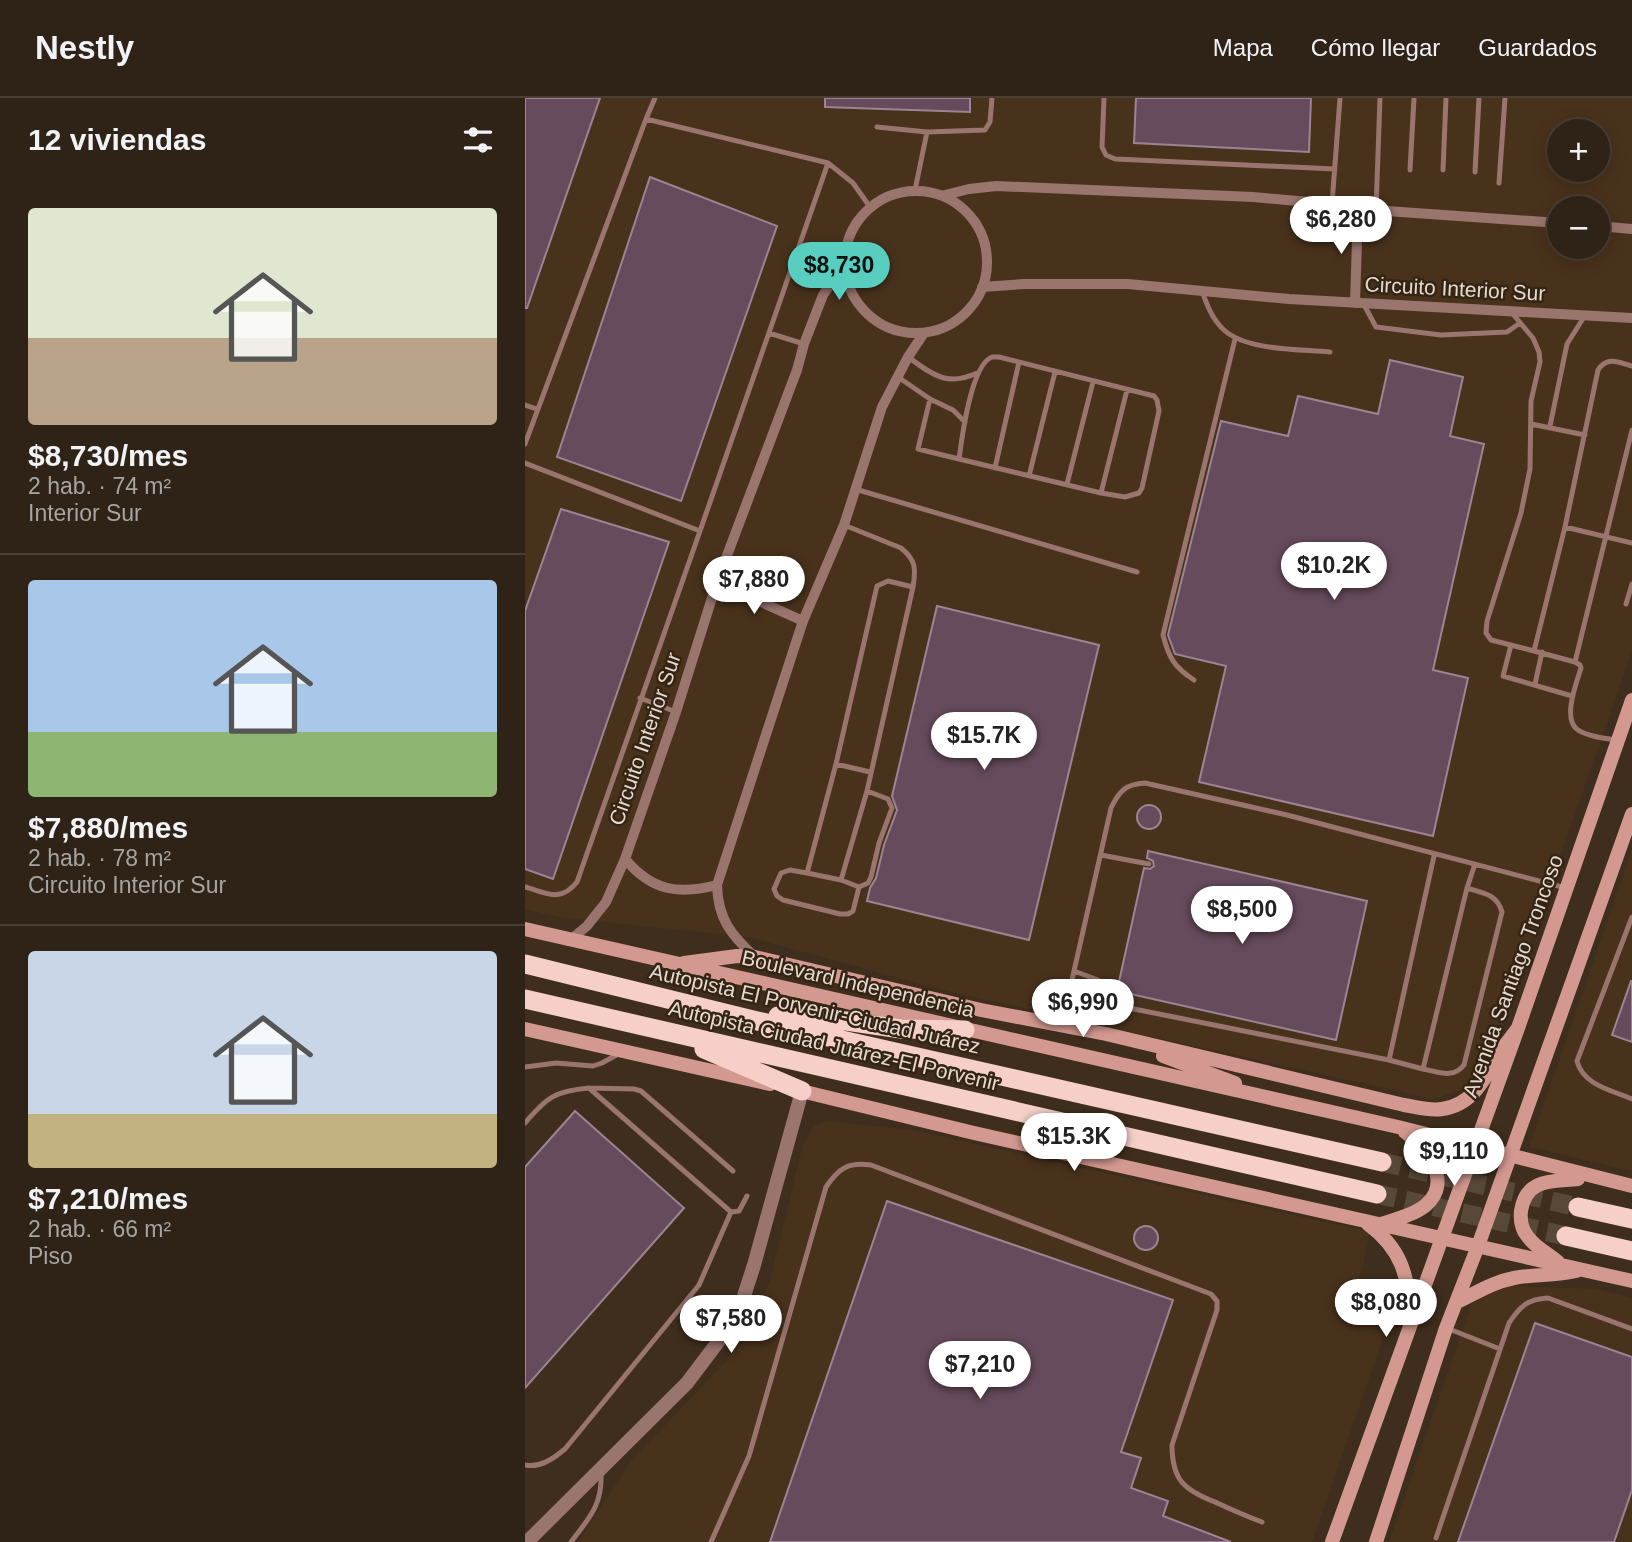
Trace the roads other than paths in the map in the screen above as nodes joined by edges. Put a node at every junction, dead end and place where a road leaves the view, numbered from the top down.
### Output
1 (655, 98) edge
2 (992, 98) edge
3 (1104, 98) edge
4 (1340, 98) edge
5 (1380, 98) edge
6 (1414, 98) edge
7 (1446, 98) edge
8 (1479, 98) edge
9 (1505, 98) edge
10 (646, 119) junction
11 (877, 128) dead end
12 (927, 132) junction
13 (828, 163) junction
14 (1335, 169) junction
15 (1410, 170) dead end
16 (1443, 170) dead end
17 (1475, 172) dead end
18 (1499, 183) dead end
19 (915, 190) junction
20 (945, 195) junction
21 (1332, 204) junction
22 (870, 207) junction
23 (1358, 209) junction
24 (1376, 211) junction
25 (1547, 222) edge
26 (1610, 227) edge
27 (1632, 229) edge
28 (845, 263) junction
29 (982, 288) junction
30 (1202, 292) junction
31 (1359, 303) junction
32 (1511, 311) junction
33 (1585, 316) junction
34 (1632, 318) edge
35 (1520, 323) junction
36 (769, 332) junction
37 (924, 333) junction
38 (1235, 339) junction
39 (804, 344) junction
40 (1331, 352) dead end
41 (908, 357) junction
42 (1019, 362) junction
43 (1632, 366) edge
44 (1055, 372) junction
45 (977, 373) junction
46 (898, 377) junction
47 (1093, 382) junction
48 (1127, 390) junction
49 (930, 399) junction
50 (525, 405) edge
51 (537, 409) junction
52 (965, 422) junction
53 (1531, 424) junction
54 (1549, 426) junction
55 (1632, 430) edge
56 (1585, 435) junction
57 (525, 443) edge
58 (959, 459) junction
59 (525, 463) edge
60 (995, 468) junction
61 (1029, 476) junction
62 (1067, 484) junction
63 (855, 489) junction
64 (1101, 493) junction
65 (844, 525) junction
66 (1565, 527) junction
67 (700, 531) junction
68 (1607, 537) junction
69 (1632, 543) edge
70 (1136, 572) dead end
71 (717, 582) junction
72 (1632, 584) edge
73 (913, 587) junction
74 (1626, 604) dead end
75 (803, 621) junction
76 (1511, 645) junction
77 (1534, 651) junction
78 (1542, 652) junction
79 (1575, 662) junction
80 (1194, 680) dead end
81 (1535, 684) junction
82 (1572, 696) junction
83 (640, 698) junction
84 (1632, 700) edge
85 (677, 712) junction
86 (1618, 741) junction
87 (836, 764) junction
88 (870, 772) junction
89 (867, 791) junction
90 (1632, 814) edge
91 (1101, 855) junction
92 (1434, 856) junction
93 (625, 859) junction
94 (1149, 864) dead end
95 (1475, 864) junction
96 (807, 873) junction
97 (841, 880) junction
98 (717, 885) junction
99 (525, 887) edge
100 (859, 887) junction
101 (1467, 888) junction
102 (1567, 889) junction
103 (1632, 917) edge
104 (525, 929) edge
105 (569, 941) junction
106 (755, 957) junction
107 (525, 964) edge
108 (675, 964) junction
109 (1074, 971) junction
110 (525, 999) edge
111 (749, 1019) junction
112 (1062, 1025) junction
113 (1518, 1028) junction
114 (525, 1029) edge
115 (658, 1029) junction
116 (965, 1030) junction
117 (1107, 1034) junction
118 (622, 1052) junction
119 (1389, 1060) junction
120 (525, 1067) edge
121 (1423, 1069) junction
122 (589, 1088) junction
123 (801, 1091) junction
124 (1632, 1099) edge
125 (1283, 1101) junction
126 (525, 1123) edge
127 (1398, 1127) junction
128 (1474, 1148) junction
129 (1510, 1157) junction
130 (1382, 1162) tunnel mouth
131 (733, 1171) dead end
132 (1590, 1176) junction
133 (1632, 1186) edge
134 (1377, 1194) tunnel mouth
135 (747, 1196) dead end
136 (1578, 1207) tunnel mouth
137 (731, 1212) junction
138 (1632, 1219) edge
139 (1364, 1221) junction
140 (1380, 1224) junction
141 (1566, 1236) tunnel mouth
142 (1443, 1238) junction
143 (1478, 1246) junction
144 (1632, 1251) edge
145 (1562, 1266) junction
146 (1579, 1270) junction
147 (1632, 1281) edge
148 (1457, 1301) junction
149 (1413, 1316) junction
150 (1446, 1328) junction
151 (1632, 1329) edge
152 (1500, 1349) junction
153 (525, 1465) edge
154 (601, 1468) junction
155 (1262, 1522) dead end
156 (1436, 1538) dead end
157 (527, 1542) edge
158 (571, 1542) edge
159 (711, 1542) edge
160 (1332, 1542) edge
161 (1376, 1542) edge

1 - 10 lane
2 - 12 lane
3 - 14 lane
4 - 14 lane
5 - 24 lane
6 - 15 lane
7 - 16 lane
8 - 17 lane
9 - 18 lane
10 - 13 lane
10 - 51 lane
11 - 12 lane
12 - 19 lane
13 - 22 lane
13 - 36 lane
14 - 21 lane
19 - 20 street
19 - 22 street
20 - 21 street
20 - 29 street
21 - 23 street
22 - 28 street
23 - 24 street
23 - 31 street
24 - 25 street
26 - 27 street
28 - 37 street
28 - 39 street, Circuito Interior Sur
29 - 30 street, Circuito Interior Sur
29 - 37 street
30 - 31 street, Circuito Interior Sur
30 - 38 lane
31 - 32 street, Circuito Interior Sur
31 - 35 lane
32 - 33 street, Circuito Interior Sur
32 - 35 lane
33 - 34 street, Circuito Interior Sur
33 - 54 lane
35 - 53 lane
36 - 39 lane
36 - 67 lane
37 - 41 street
38 - 40 lane
38 - 80 lane
39 - 71 street, Circuito Interior Sur
41 - 45 lane
41 - 46 street
42 - 44 lane
42 - 45 lane
42 - 60 lane
43 - 56 lane
44 - 47 lane
44 - 61 lane
45 - 52 lane
46 - 49 lane
46 - 63 street
47 - 48 lane
47 - 62 lane
48 - 64 lane
48 - 64 lane
49 - 52 lane
49 - 58 lane
50 - 51 lane
51 - 57 lane
52 - 58 lane
53 - 54 lane
53 - 76 lane
54 - 56 lane
55 - 68 lane
56 - 66 lane
58 - 60 lane
59 - 67 lane
60 - 61 lane
61 - 62 lane
62 - 64 lane
63 - 65 street
63 - 70 lane
65 - 73 lane
65 - 75 street
66 - 68 lane
66 - 77 lane
67 - 83 lane
68 - 69 lane
68 - 79 lane
71 - 75 street
71 - 85 street, Circuito Interior Sur
72 - 74 lane
73 - 87 lane
73 - 88 lane
75 - 98 street
76 - 77 lane
76 - 81 lane
77 - 78 lane
78 - 79 lane
78 - 81 lane
79 - 82 lane
81 - 82 lane
82 - 86 lane
83 - 85 lane
83 - 99 lane
84 - 86 main road, Avenida Santiago Troncoso
85 - 93 street, Circuito Interior Sur
86 - 102 main road, Avenida Santiago Troncoso
87 - 88 lane
87 - 96 lane
88 - 89 lane
89 - 97 lane
89 - 100 lane
90 - 129 main road
91 - 92 lane
91 - 94 lane
91 - 109 lane
92 - 95 lane
92 - 119 lane
93 - 98 street
93 - 105 street, Circuito Interior Sur
95 - 101 lane
95 - 102 lane
96 - 97 lane
96 - 100 lane
97 - 100 lane
98 - 106 street
101 - 121 lane
101 - 121 lane
102 - 113 main road, Avenida Santiago Troncoso
103 - 124 lane
104 - 105 main road, Boulevard Independencia
105 - 108 main road, Boulevard Independencia
106 - 108 main road
106 - 112 main road
107 - 111 highway, Autopista El Porvenir-Ciudad Juárez
108 - 116 main road, Boulevard Independencia
109 - 112 lane
109 - 119 lane
110 - 115 highway, Autopista Ciudad Juárez-El Porvenir
111 - 116 highway
111 - 130 highway, Autopista El Porvenir-Ciudad Juárez
112 - 117 main road
113 - 117 main road
113 - 128 main road, Avenida Santiago Troncoso
114 - 118 main road
115 - 123 highway
115 - 134 highway, Autopista Ciudad Juárez-El Porvenir
116 - 125 main road, Boulevard Independencia
117 - 125 main road
118 - 120 lane
118 - 123 main road
119 - 121 lane
122 - 126 lane
122 - 131 lane
122 - 137 lane
123 - 139 main road
123 - 154 street
125 - 127 main road, Boulevard Independencia
127 - 128 main road, Boulevard Independencia
127 - 140 main road
128 - 129 main road, Boulevard Independencia
128 - 142 main road, Avenida Santiago Troncoso
129 - 132 main road, Boulevard Independencia
129 - 143 main road
132 - 133 main road, Boulevard Independencia
132 - 145 main road
135 - 137 lane
136 - 138 highway
137 - 153 lane
139 - 140 main road
139 - 149 main road
140 - 142 main road
141 - 144 highway
142 - 143 main road
142 - 149 main road, Avenida Santiago Troncoso
143 - 145 main road
143 - 148 main road
145 - 146 main road
146 - 147 main road
146 - 148 main road
148 - 150 main road
149 - 160 main road, Avenida Santiago Troncoso
150 - 152 lane
150 - 161 main road
151 - 152 lane
152 - 156 lane
154 - 157 street
154 - 158 lane
155 - 159 lane

